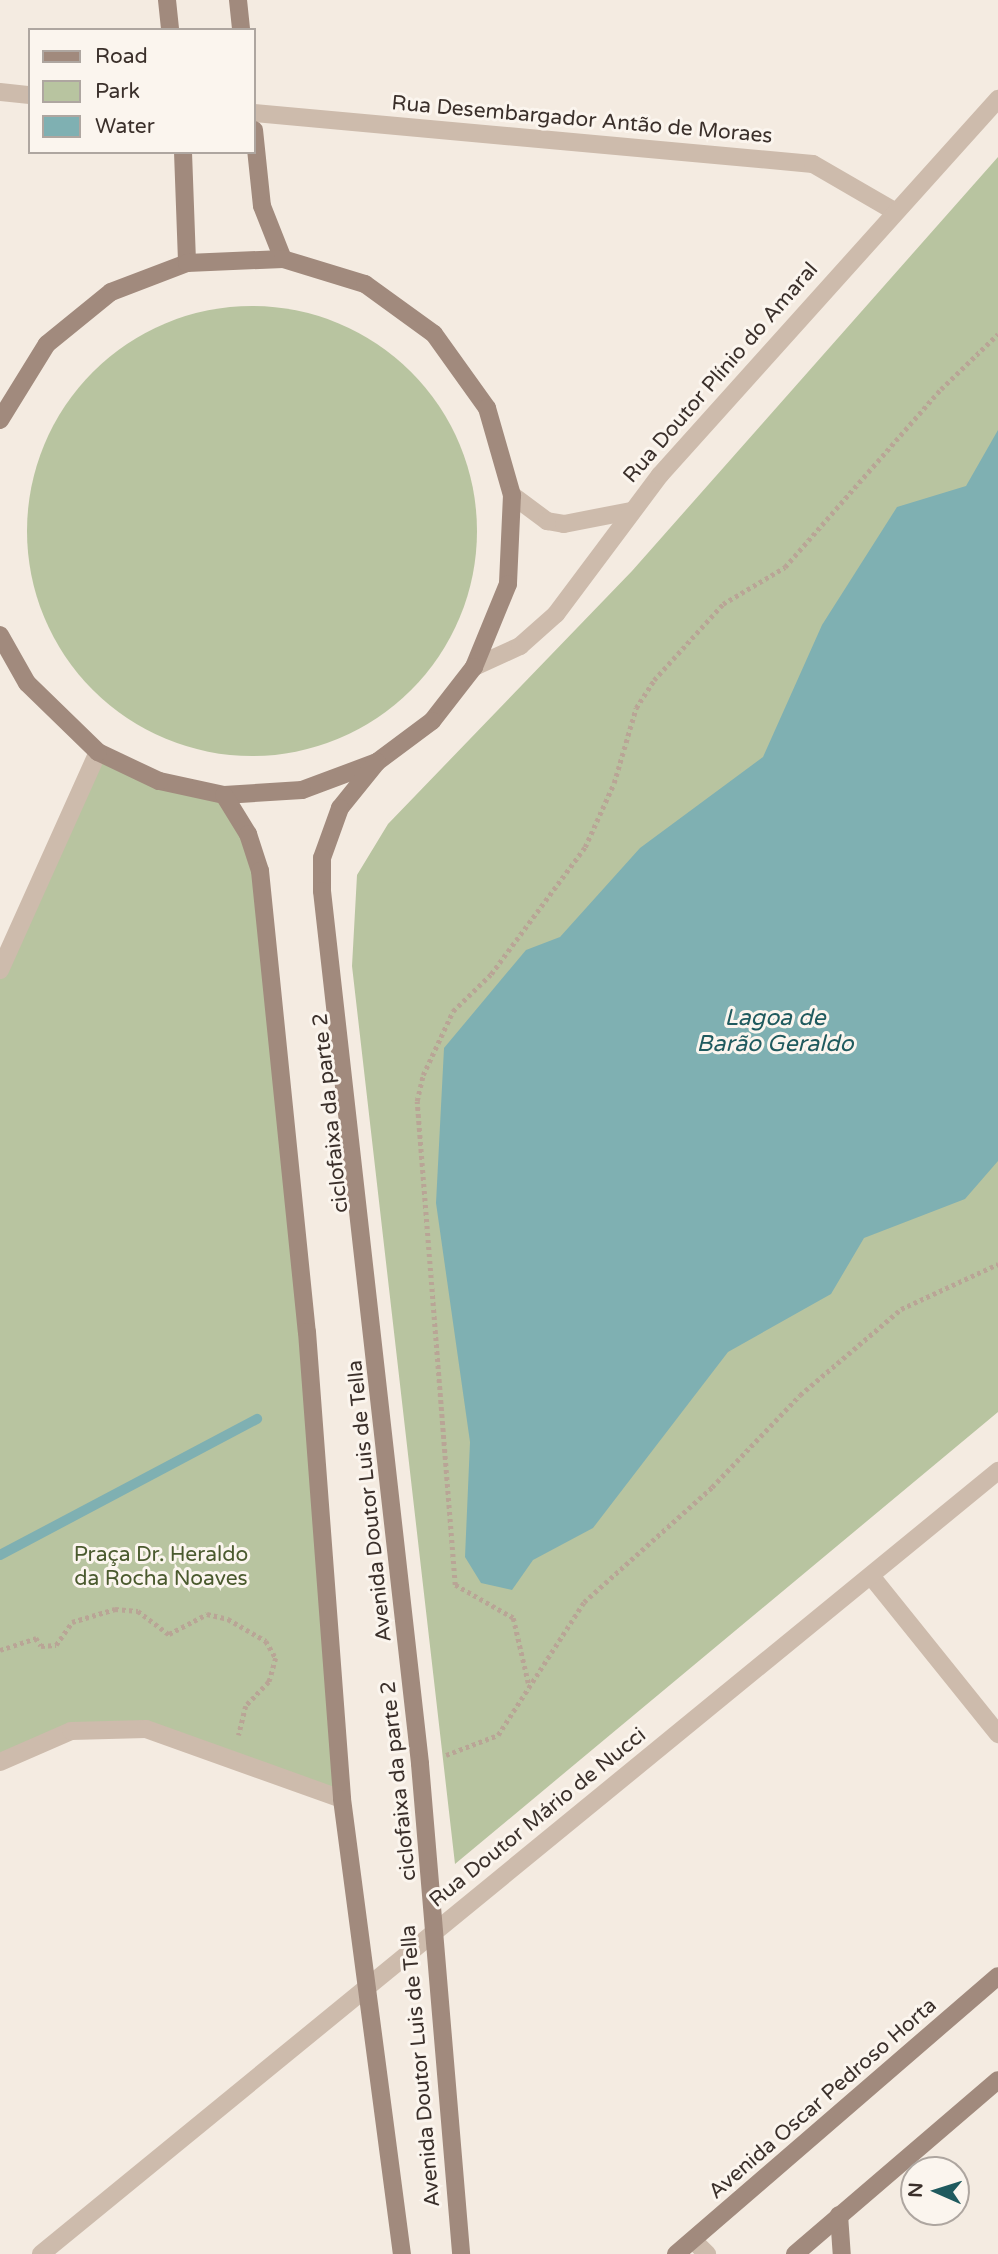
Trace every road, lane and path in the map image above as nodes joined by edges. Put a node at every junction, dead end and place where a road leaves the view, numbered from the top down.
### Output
1 (167, 0) edge
2 (238, 0) edge
3 (170, 28) edge
4 (241, 28) edge
5 (0, 92) edge
6 (28, 95) edge
7 (998, 99) edge
8 (256, 113) edge
9 (256, 149) edge
10 (183, 154) edge
11 (894, 211) junction
12 (283, 259) junction
13 (187, 263) junction
14 (998, 334) edge
15 (0, 420) edge
16 (512, 495) junction
17 (631, 510) junction
18 (0, 635) edge
19 (474, 667) junction
20 (99, 752) junction
21 (377, 762) junction
22 (224, 796) junction
23 (0, 970) edge
24 (998, 1264) edge
25 (998, 1471) edge
26 (871, 1576) junction
27 (0, 1650) edge
28 (528, 1683) junction
29 (998, 1734) edge
30 (218, 1755) junction
31 (443, 1757) dead end
32 (0, 1762) edge
33 (342, 1798) junction
34 (432, 1934) junction
35 (998, 1976) edge
36 (366, 1987) junction
37 (998, 2080) edge
38 (839, 2216) junction
39 (693, 2240) junction
40 (41, 2254) edge
41 (402, 2254) edge
42 (461, 2254) edge
43 (676, 2254) edge
44 (707, 2254) edge
45 (795, 2254) edge
46 (842, 2254) edge

1 - 3 main road
2 - 4 main road
5 - 6 street
7 - 11 street, Rua Doutor Plínio do Amaral
8 - 11 street, Rua Desembargador Antão de Moraes
9 - 12 main road
10 - 13 main road
11 - 17 street, Rua Doutor Plínio do Amaral
12 - 13 main road
12 - 16 main road
13 - 15 main road
14 - 28 path
16 - 17 street
16 - 19 main road
17 - 19 street, Rua Doutor Plínio do Amaral
18 - 20 main road
19 - 21 main road
20 - 22 main road
20 - 23 street
21 - 22 main road
21 - 34 main road, Avenida Doutor Luis de Tella
22 - 33 main road, Avenida Doutor Luis de Tella
24 - 28 path
25 - 26 street, Rua Doutor Mário de Nucci
26 - 29 street
26 - 34 street, Rua Doutor Mário de Nucci
27 - 30 path
28 - 31 path
30 - 32 street
30 - 33 street
33 - 36 main road, Avenida Doutor Luis de Tella
34 - 36 street, Rua Doutor Mário de Nucci
34 - 42 main road, Avenida Doutor Luis de Tella
35 - 39 main road, Avenida Oscar Pedroso Horta
36 - 40 street, Rua Doutor Mário de Nucci
36 - 41 main road, Avenida Doutor Luis de Tella
37 - 38 main road
38 - 45 main road
38 - 46 main road
39 - 43 main road, Avenida Oscar Pedroso Horta
39 - 44 street

